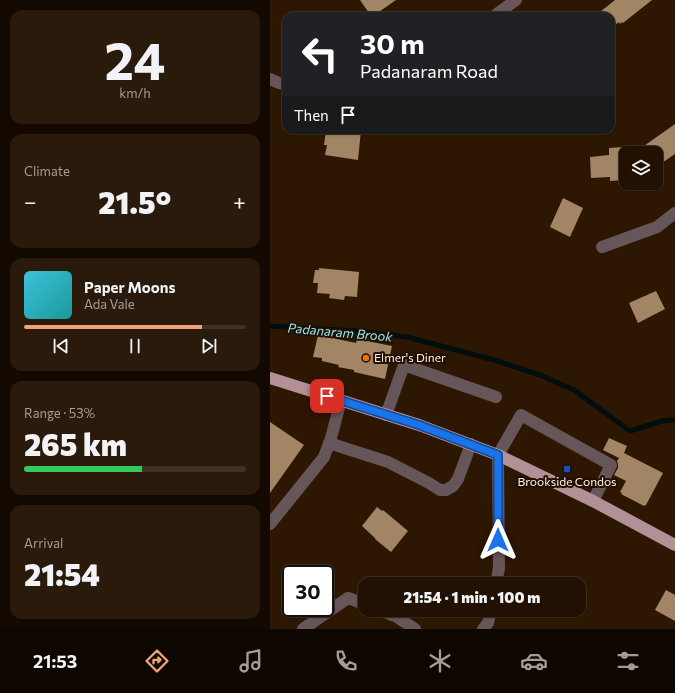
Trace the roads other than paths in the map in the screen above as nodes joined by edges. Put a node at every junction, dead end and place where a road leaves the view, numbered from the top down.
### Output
1 (507, 2) edge
2 (498, 12) edge
3 (270, 79) edge
4 (282, 84) edge
5 (675, 214) edge
6 (602, 247) dead end
7 (270, 378) edge
8 (496, 398) dead end
9 (341, 400) junction
10 (386, 414) junction
11 (329, 443) junction
12 (471, 444) junction
13 (498, 455) junction
14 (593, 501) junction
15 (270, 524) edge
16 (675, 545) edge
17 (497, 577) edge
18 (358, 602) edge
19 (397, 617) edge
20 (489, 617) edge
21 (303, 629) edge
22 (415, 629) edge
23 (483, 629) edge

1 - 2 street
3 - 4 street
5 - 6 street
7 - 9 main road
8 - 10 street
9 - 10 main road
9 - 11 street
10 - 12 main road
11 - 12 street
11 - 15 street
12 - 13 main road
13 - 14 main road
13 - 14 street
13 - 17 street
14 - 16 main road
18 - 21 street
19 - 22 street
20 - 23 street

